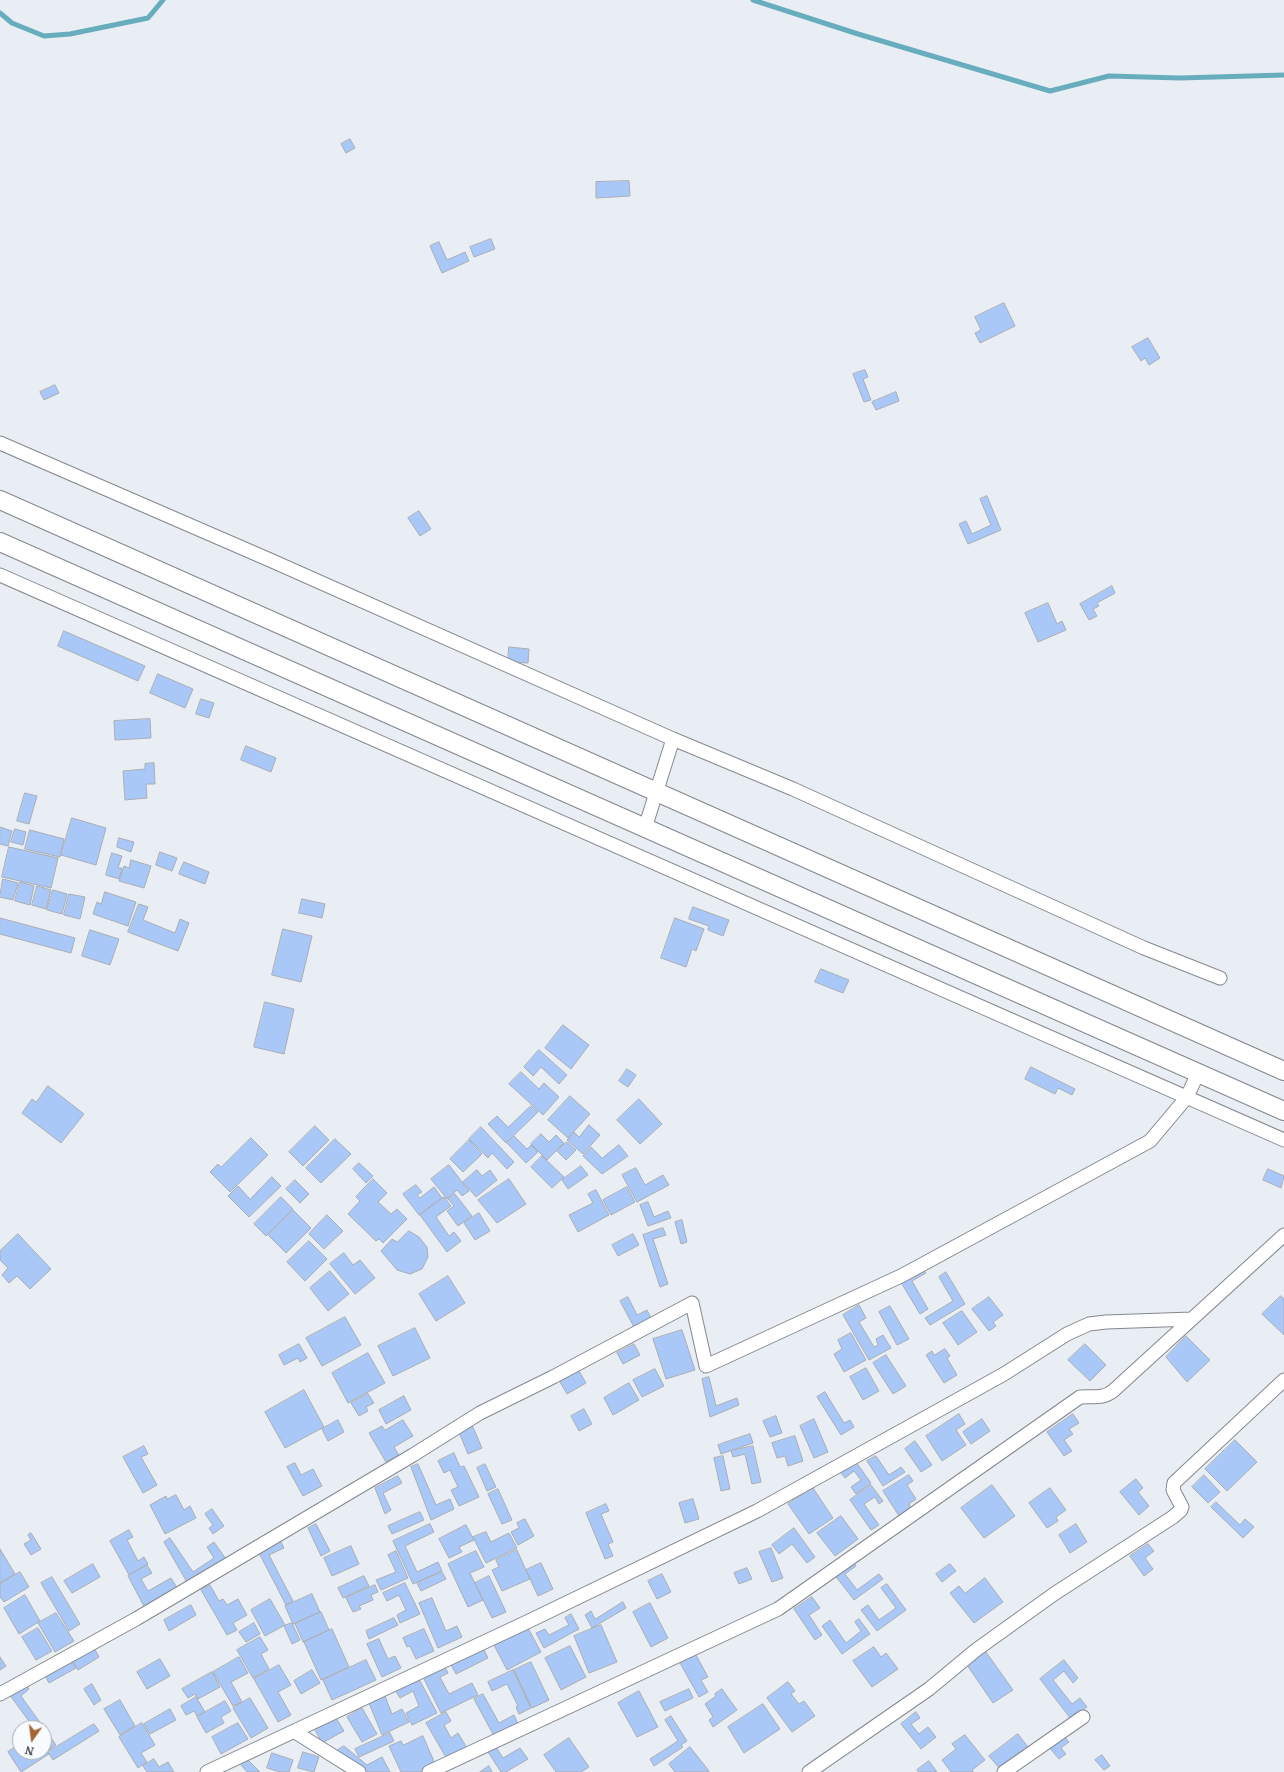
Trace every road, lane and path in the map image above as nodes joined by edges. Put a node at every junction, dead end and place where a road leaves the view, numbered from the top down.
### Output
1 (0, 443) edge
2 (0, 500) edge
3 (0, 542) edge
4 (0, 575) edge
5 (673, 739) junction
6 (655, 792) junction
7 (645, 828) junction
8 (1220, 978) dead end
9 (1284, 1070) edge
10 (1198, 1073) junction
11 (1187, 1097) junction
12 (1284, 1111) edge
13 (1284, 1140) edge
14 (1284, 1235) edge
15 (1192, 1319) junction
16 (1284, 1380) edge
17 (0, 1694) edge
18 (1083, 1717) dead end
19 (295, 1732) junction
20 (207, 1772) edge
21 (359, 1772) edge
22 (430, 1772) edge
23 (809, 1772) edge
24 (1004, 1772) edge

1 - 5 street
2 - 6 main road
3 - 7 main road
4 - 11 street
5 - 6 street
5 - 8 street
6 - 7 street
6 - 9 main road
7 - 10 main road
10 - 11 street
10 - 12 main road
11 - 13 street
11 - 17 street
14 - 15 street
15 - 19 street
15 - 22 street
16 - 23 street
18 - 24 street
19 - 20 street
19 - 21 street

